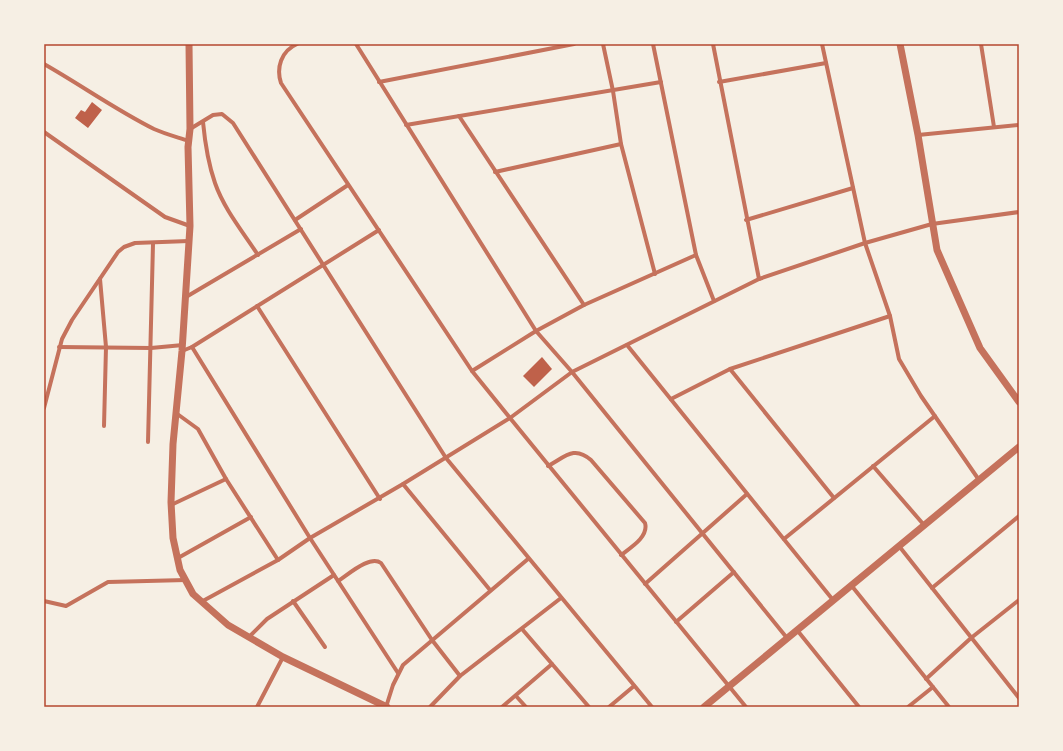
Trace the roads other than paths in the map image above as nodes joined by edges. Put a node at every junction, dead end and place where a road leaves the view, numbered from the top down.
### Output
1 (189, 44) edge
2 (297, 44) edge
3 (356, 44) edge
4 (574, 44) edge
5 (603, 44) edge
6 (653, 44) edge
7 (713, 44) edge
8 (822, 44) edge
9 (900, 44) edge
10 (981, 44) edge
11 (826, 63) junction
12 (44, 64) edge
13 (379, 82) junction
14 (661, 82) junction
15 (719, 82) junction
16 (613, 90) junction
17 (459, 116) junction
18 (203, 122) junction
19 (1019, 124) edge
20 (406, 125) junction
21 (994, 127) junction
22 (190, 129) junction
23 (44, 132) edge
24 (918, 135) junction
25 (189, 141) junction
26 (621, 144) junction
27 (495, 172) junction
28 (348, 185) junction
29 (853, 188) junction
30 (1019, 212) edge
31 (295, 220) junction
32 (746, 220) junction
33 (932, 224) junction
34 (190, 226) junction
35 (301, 229) junction
36 (379, 230) junction
37 (189, 242) junction
38 (865, 243) junction
39 (153, 244) junction
40 (258, 255) junction
41 (696, 255) junction
42 (324, 265) junction
43 (655, 274) junction
44 (759, 278) junction
45 (100, 279) junction
46 (186, 297) junction
47 (714, 301) junction
48 (584, 305) junction
49 (257, 306) junction
50 (890, 316) junction
51 (536, 331) junction
52 (627, 345) junction
53 (59, 347) junction
54 (106, 347) junction
55 (192, 347) junction
56 (152, 348) junction
57 (182, 348) junction
58 (730, 369) junction
59 (472, 370) junction
60 (572, 372) junction
61 (671, 399) junction
62 (1019, 402) edge
63 (44, 408) edge
64 (176, 413) junction
65 (935, 416) junction
66 (510, 418) junction
67 (104, 426) dead end
68 (148, 442) dead end
69 (1019, 447) edge
70 (446, 458) junction
71 (548, 466) junction
72 (873, 466) junction
73 (226, 478) junction
74 (979, 480) junction
75 (404, 484) junction
76 (748, 494) junction
77 (834, 498) junction
78 (380, 499) junction
79 (171, 505) junction
80 (1019, 516) edge
81 (251, 517) junction
82 (924, 525) junction
83 (702, 533) junction
84 (310, 538) junction
85 (784, 539) junction
86 (899, 546) junction
87 (621, 555) junction
88 (178, 558) junction
89 (528, 559) junction
90 (278, 560) junction
91 (734, 572) junction
92 (334, 575) junction
93 (186, 580) junction
94 (338, 581) junction
95 (645, 584) junction
96 (850, 586) junction
97 (932, 588) junction
98 (490, 590) junction
99 (561, 598) junction
100 (833, 600) junction
101 (1019, 600) edge
102 (44, 601) edge
103 (293, 601) junction
104 (201, 602) junction
105 (676, 622) junction
106 (522, 629) junction
107 (796, 630) junction
108 (249, 636) junction
109 (787, 638) junction
110 (971, 638) junction
111 (432, 640) junction
112 (325, 647) dead end
113 (283, 657) junction
114 (552, 664) junction
115 (398, 672) junction
116 (460, 676) junction
117 (926, 679) junction
118 (634, 686) junction
119 (729, 686) junction
120 (933, 687) junction
121 (516, 696) junction
122 (1019, 698) edge
123 (257, 707) edge
124 (387, 707) edge
125 (430, 707) edge
126 (502, 707) edge
127 (526, 707) edge
128 (589, 707) edge
129 (609, 707) edge
130 (652, 707) edge
131 (704, 707) edge
132 (746, 707) edge
133 (859, 707) edge
134 (908, 707) edge
135 (949, 707) edge

1 - 22 street
2 - 28 street
3 - 13 street
4 - 13 street
5 - 16 street
6 - 14 street
7 - 15 street
8 - 11 street
9 - 24 street
10 - 21 street
11 - 15 street
11 - 29 street
12 - 25 street
13 - 20 street
14 - 16 street
14 - 41 street
15 - 32 street
16 - 17 street
16 - 26 street
17 - 20 street
17 - 27 street
18 - 22 street
18 - 31 street
18 - 40 street
19 - 21 street
20 - 51 street
21 - 24 street
22 - 25 street
23 - 34 street
24 - 33 street
25 - 34 street
26 - 27 street
26 - 43 street
27 - 48 street
28 - 31 street
28 - 36 street
29 - 32 street
29 - 38 street
30 - 33 street
31 - 35 street
32 - 44 street
33 - 38 street
33 - 62 street
34 - 37 street
35 - 40 street
35 - 42 street
36 - 42 street
36 - 59 street
37 - 39 street
37 - 46 street
38 - 44 street
38 - 50 street
39 - 45 street
39 - 56 street
40 - 46 street
41 - 43 street
41 - 47 street
42 - 49 street
42 - 70 street
43 - 48 street
44 - 47 street
45 - 53 street
45 - 54 street
46 - 57 street
47 - 52 street
48 - 51 street
49 - 55 street
49 - 78 street
50 - 58 street
50 - 65 street
51 - 59 street
51 - 60 street
52 - 60 street
52 - 61 street
53 - 54 street
53 - 63 street
54 - 56 street
54 - 67 street
55 - 57 street
55 - 84 street
56 - 57 street
56 - 68 street
57 - 64 street
58 - 61 street
58 - 77 street
59 - 66 street
60 - 66 street
60 - 83 street
61 - 76 street
64 - 73 street
64 - 79 street
65 - 72 street
65 - 74 street
66 - 70 street
66 - 71 street
69 - 74 street
70 - 75 street
70 - 89 street
71 - 87 street
71 - 87 street
72 - 77 street
72 - 82 street
73 - 79 street
73 - 81 street
74 - 82 street
75 - 78 street
75 - 98 street
76 - 83 street
76 - 85 street
77 - 85 street
78 - 84 street
79 - 88 street
80 - 97 street
81 - 88 street
81 - 90 street
82 - 86 street
83 - 91 street
83 - 95 street
84 - 90 street
84 - 92 street
85 - 100 street
86 - 96 street
86 - 97 street
87 - 95 street
88 - 93 street
89 - 98 street
89 - 99 street
90 - 104 street
91 - 105 street
91 - 109 street
92 - 94 street
92 - 103 street
93 - 102 street
93 - 104 street
94 - 111 street
94 - 115 street
95 - 105 street
96 - 100 street
96 - 117 street
97 - 110 street
98 - 111 street
99 - 106 street
99 - 118 street
100 - 107 street
101 - 110 street
103 - 108 street
103 - 112 street
104 - 108 street
105 - 119 street
106 - 114 street
106 - 116 street
107 - 109 street
107 - 133 street
108 - 113 street
109 - 119 street
110 - 117 street
110 - 122 street
111 - 115 street
111 - 116 street
113 - 123 street
113 - 124 street
114 - 121 street
114 - 128 street
115 - 124 street
116 - 125 street
117 - 120 street
118 - 129 street
118 - 130 street
119 - 131 street
119 - 132 street
120 - 134 street
120 - 135 street
121 - 126 street
121 - 127 street

